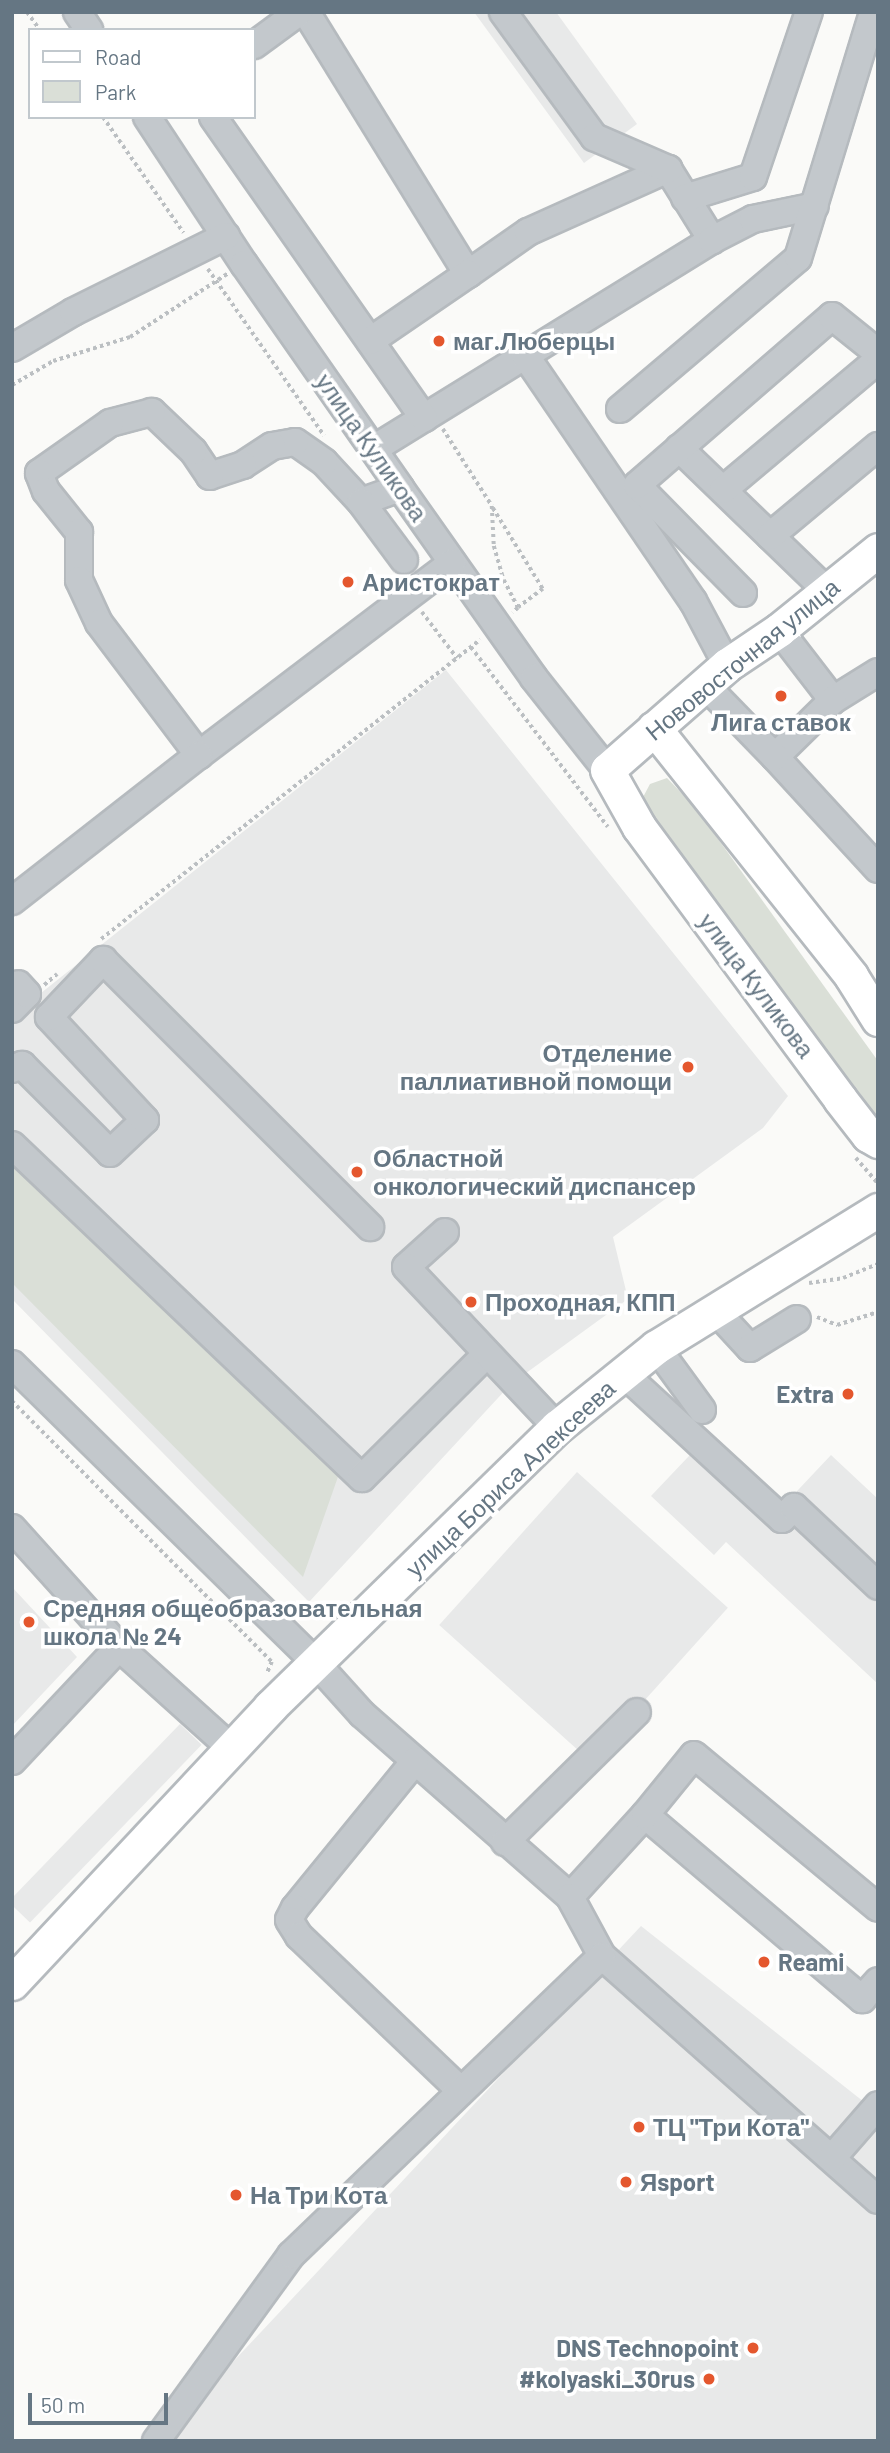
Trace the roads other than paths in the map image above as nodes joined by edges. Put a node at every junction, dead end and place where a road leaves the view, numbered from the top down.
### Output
1 (77, 12) edge
2 (299, 12) edge
3 (306, 12) edge
4 (503, 12) edge
5 (809, 12) edge
6 (873, 12) edge
7 (88, 28) edge
8 (256, 44) edge
9 (152, 119) edge
10 (214, 119) edge
11 (668, 169) junction
12 (685, 198) junction
13 (815, 206) junction
14 (226, 236) junction
15 (712, 240) junction
16 (468, 274) junction
17 (370, 341) junction
18 (12, 348) edge
19 (878, 353) edge
20 (525, 355) junction
21 (878, 360) edge
22 (620, 409) dead end
23 (428, 415) junction
24 (878, 446) edge
25 (679, 448) junction
26 (373, 449) junction
27 (400, 488) junction
28 (723, 490) junction
29 (361, 502) junction
30 (770, 536) junction
31 (878, 551) edge
32 (404, 560) dead end
33 (452, 563) junction
34 (827, 591) junction
35 (743, 593) dead end
36 (779, 630) junction
37 (878, 672) edge
38 (716, 675) junction
39 (833, 700) junction
40 (654, 728) junction
41 (199, 755) junction
42 (775, 757) junction
43 (607, 770) junction
44 (878, 869) edge
45 (12, 901) edge
46 (878, 1019) edge
47 (12, 1069) edge
48 (878, 1141) edge
49 (12, 1145) edge
50 (878, 1210) edge
51 (370, 1227) dead end
52 (445, 1232) dead end
53 (714, 1309) junction
54 (797, 1319) road end
55 (656, 1347) junction
56 (487, 1354) junction
57 (12, 1364) edge
58 (622, 1372) junction
59 (702, 1410) dead end
60 (557, 1427) junction
61 (12, 1528) edge
62 (878, 1586) edge
63 (119, 1647) junction
64 (317, 1664) junction
65 (637, 1712) dead end
66 (231, 1748) junction
67 (12, 1761) edge
68 (415, 1761) junction
69 (645, 1815) junction
70 (505, 1842) junction
71 (570, 1897) junction
72 (878, 1908) edge
73 (603, 1956) junction
74 (878, 1981) edge
75 (12, 1983) edge
76 (461, 2091) junction
77 (878, 2105) edge
78 (832, 2158) junction
79 (878, 2200) edge
80 (156, 2441) edge

1 - 7 street
2 - 8 street
3 - 16 street
4 - 11 street
5 - 12 street
6 - 13 street
9 - 14 street, улица Куликова
10 - 17 street
11 - 12 street
11 - 16 street
12 - 15 street
13 - 15 street
13 - 22 street
14 - 18 street
14 - 26 street, улица Куликова
15 - 20 street
16 - 17 street
17 - 23 street
19 - 25 street
20 - 23 street
20 - 38 street
21 - 28 street
23 - 26 street
24 - 30 street
25 - 28 street
25 - 35 street
26 - 27 street, улица Куликова
27 - 29 street
27 - 33 street, улица Куликова
28 - 30 street
29 - 32 street
29 - 41 street
30 - 34 street
31 - 34 main road, Нововосточная улица
33 - 41 street
33 - 43 street, улица Куликова
34 - 36 main road, Нововосточная улица
36 - 38 main road, Нововосточная улица
36 - 39 street
37 - 39 street
38 - 40 main road, Нововосточная улица
38 - 42 street
39 - 42 street
40 - 43 main road, Нововосточная улица
40 - 46 main road
41 - 45 street
42 - 44 street
43 - 48 main road, улица Куликова
47 - 51 street
49 - 56 street
50 - 53 main road, улица Бориса Алексеева
52 - 56 street
53 - 54 street
53 - 55 main road, улица Бориса Алексеева
55 - 58 main road, улица Бориса Алексеева
55 - 59 street
56 - 60 street
57 - 64 street
58 - 60 main road, улица Бориса Алексеева
58 - 62 street
60 - 64 main road, улица Бориса Алексеева
61 - 63 street
63 - 66 street
63 - 67 street
64 - 66 main road, улица Бориса Алексеева
64 - 68 street
65 - 70 street
66 - 75 main road, улица Бориса Алексеева
68 - 70 street
68 - 76 street
69 - 71 street
69 - 72 street
69 - 74 street
70 - 71 street
71 - 73 street
73 - 76 street
73 - 78 street
76 - 80 street
77 - 78 street
78 - 79 street

